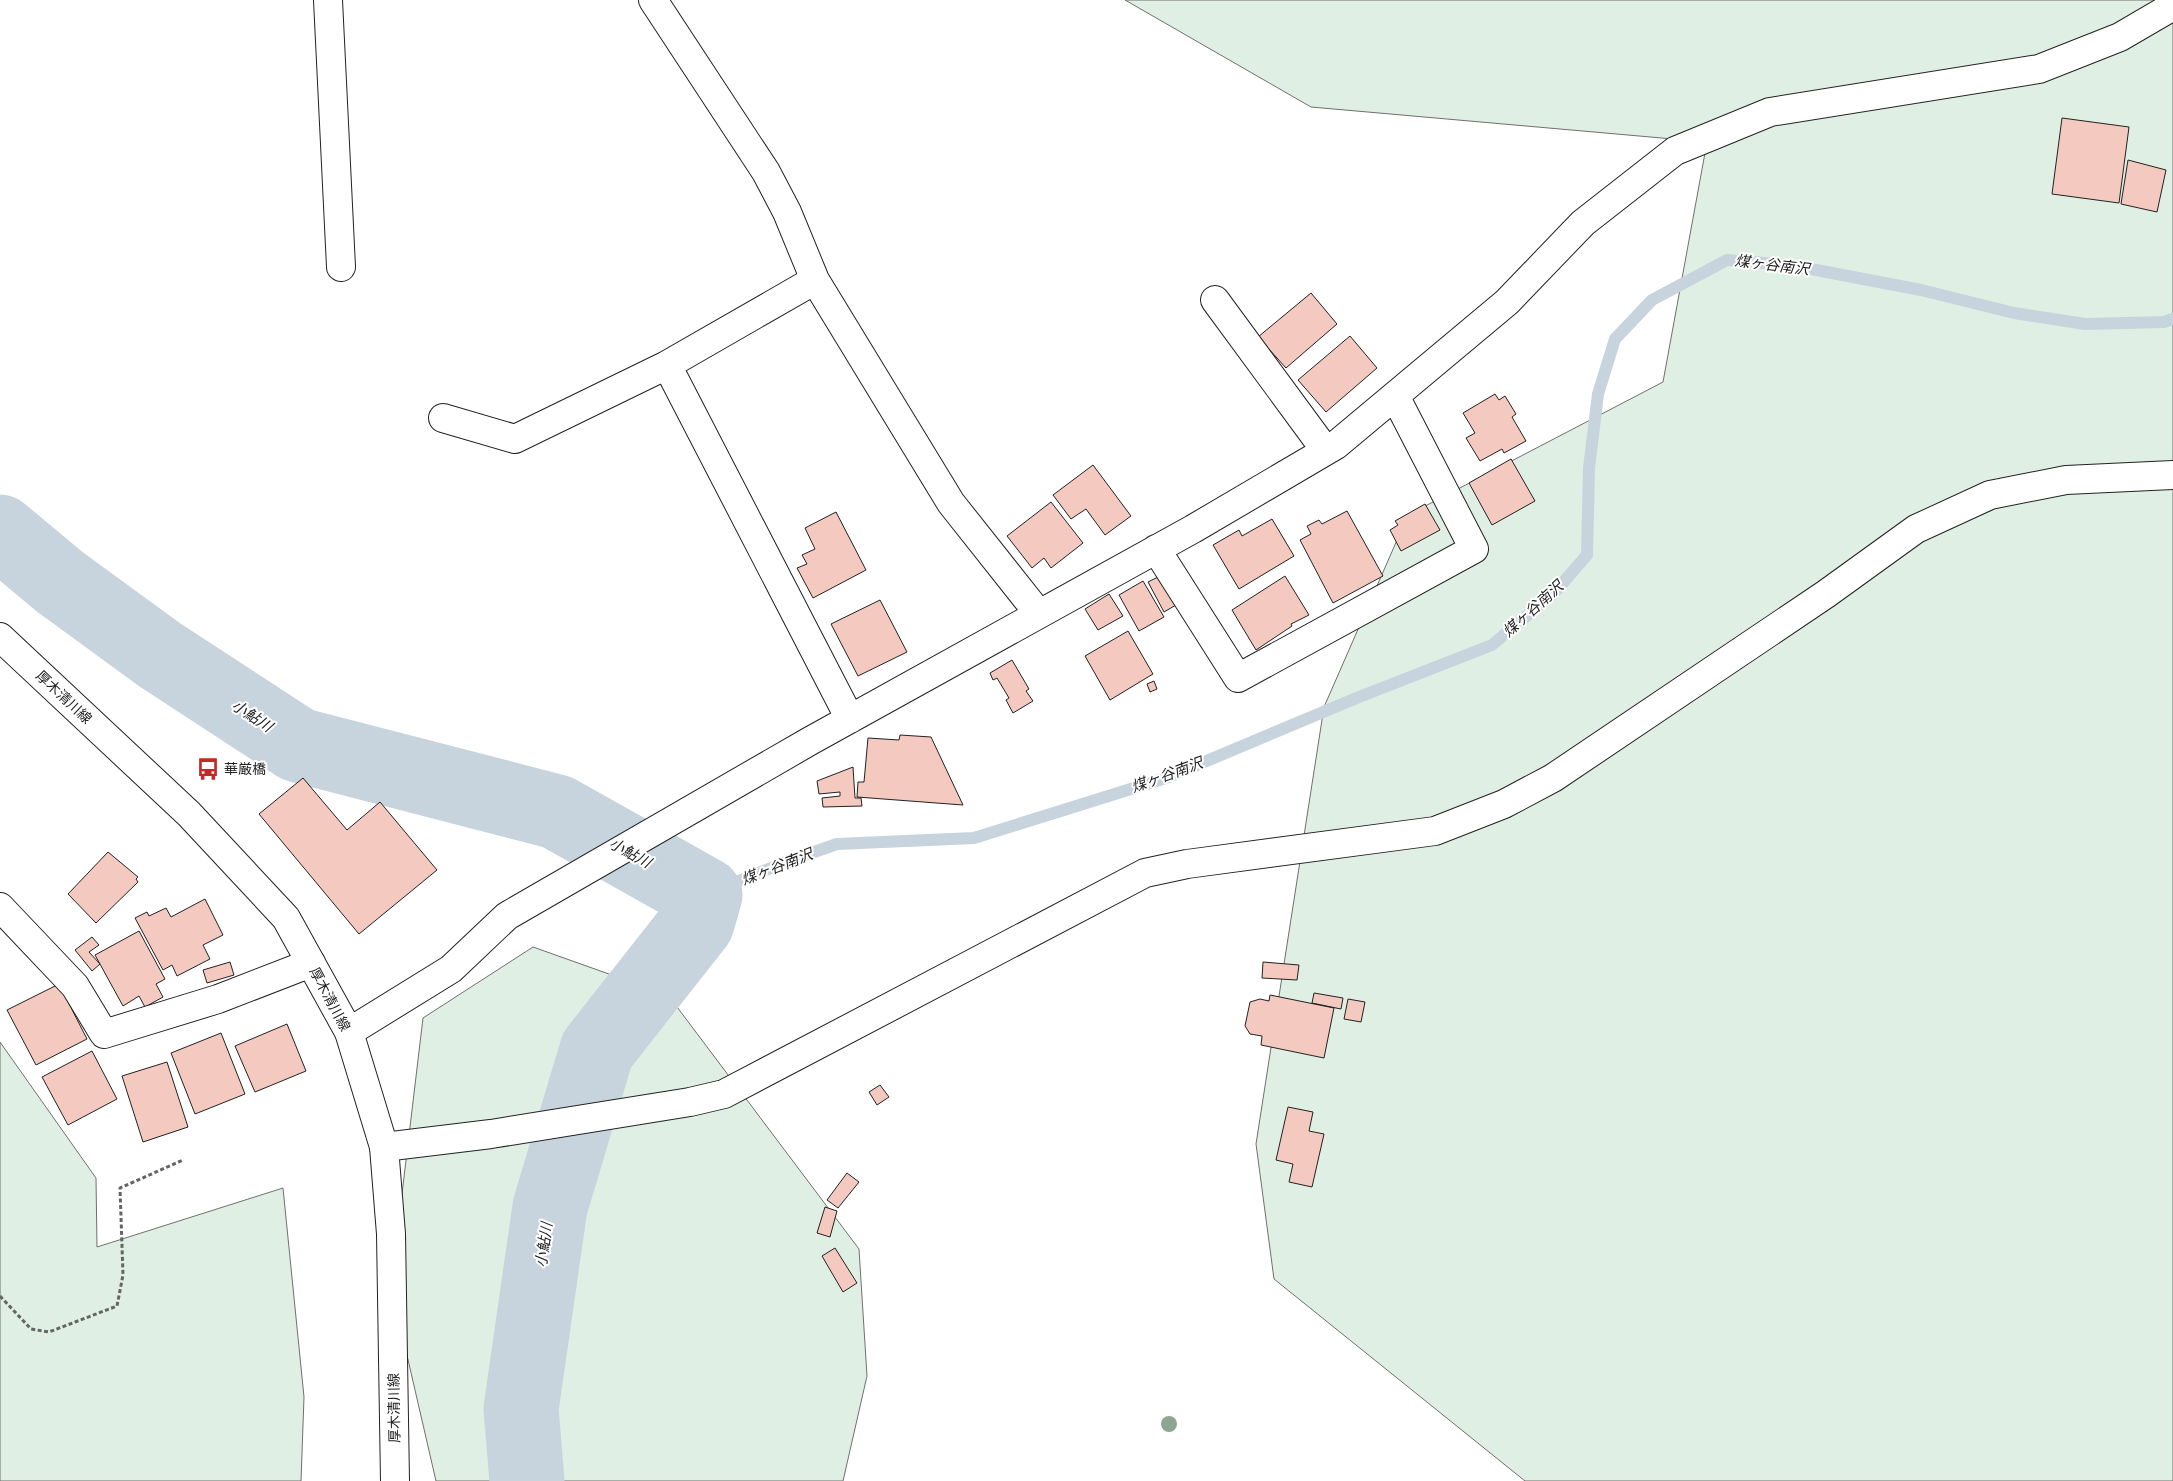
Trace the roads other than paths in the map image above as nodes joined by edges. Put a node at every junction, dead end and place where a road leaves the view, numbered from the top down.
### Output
1 (328, 0) edge
2 (654, 0) edge
3 (2173, 6) edge
4 (341, 267) dead end
5 (815, 280) junction
6 (1214, 300) dead end
7 (667, 365) junction
8 (1395, 396) junction
9 (443, 418) dead end
10 (1326, 451) junction
11 (2173, 475) edge
12 (1156, 549) junction
13 (1039, 614) junction
14 (0, 637) edge
15 (850, 719) junction
16 (0, 907) edge
17 (311, 963) junction
18 (349, 1032) junction
19 (384, 1147) junction
20 (395, 1481) edge

1 - 4 street
2 - 5 street
3 - 8 street
5 - 7 street
5 - 13 street
6 - 10 street
7 - 9 street
7 - 15 street
8 - 10 street
8 - 12 street
10 - 12 street
11 - 19 street
12 - 13 street
13 - 15 street
14 - 17 street, 厚木清川線
15 - 18 street
16 - 17 street
17 - 18 street, 厚木清川線
18 - 19 street, 厚木清川線
19 - 20 street, 厚木清川線

